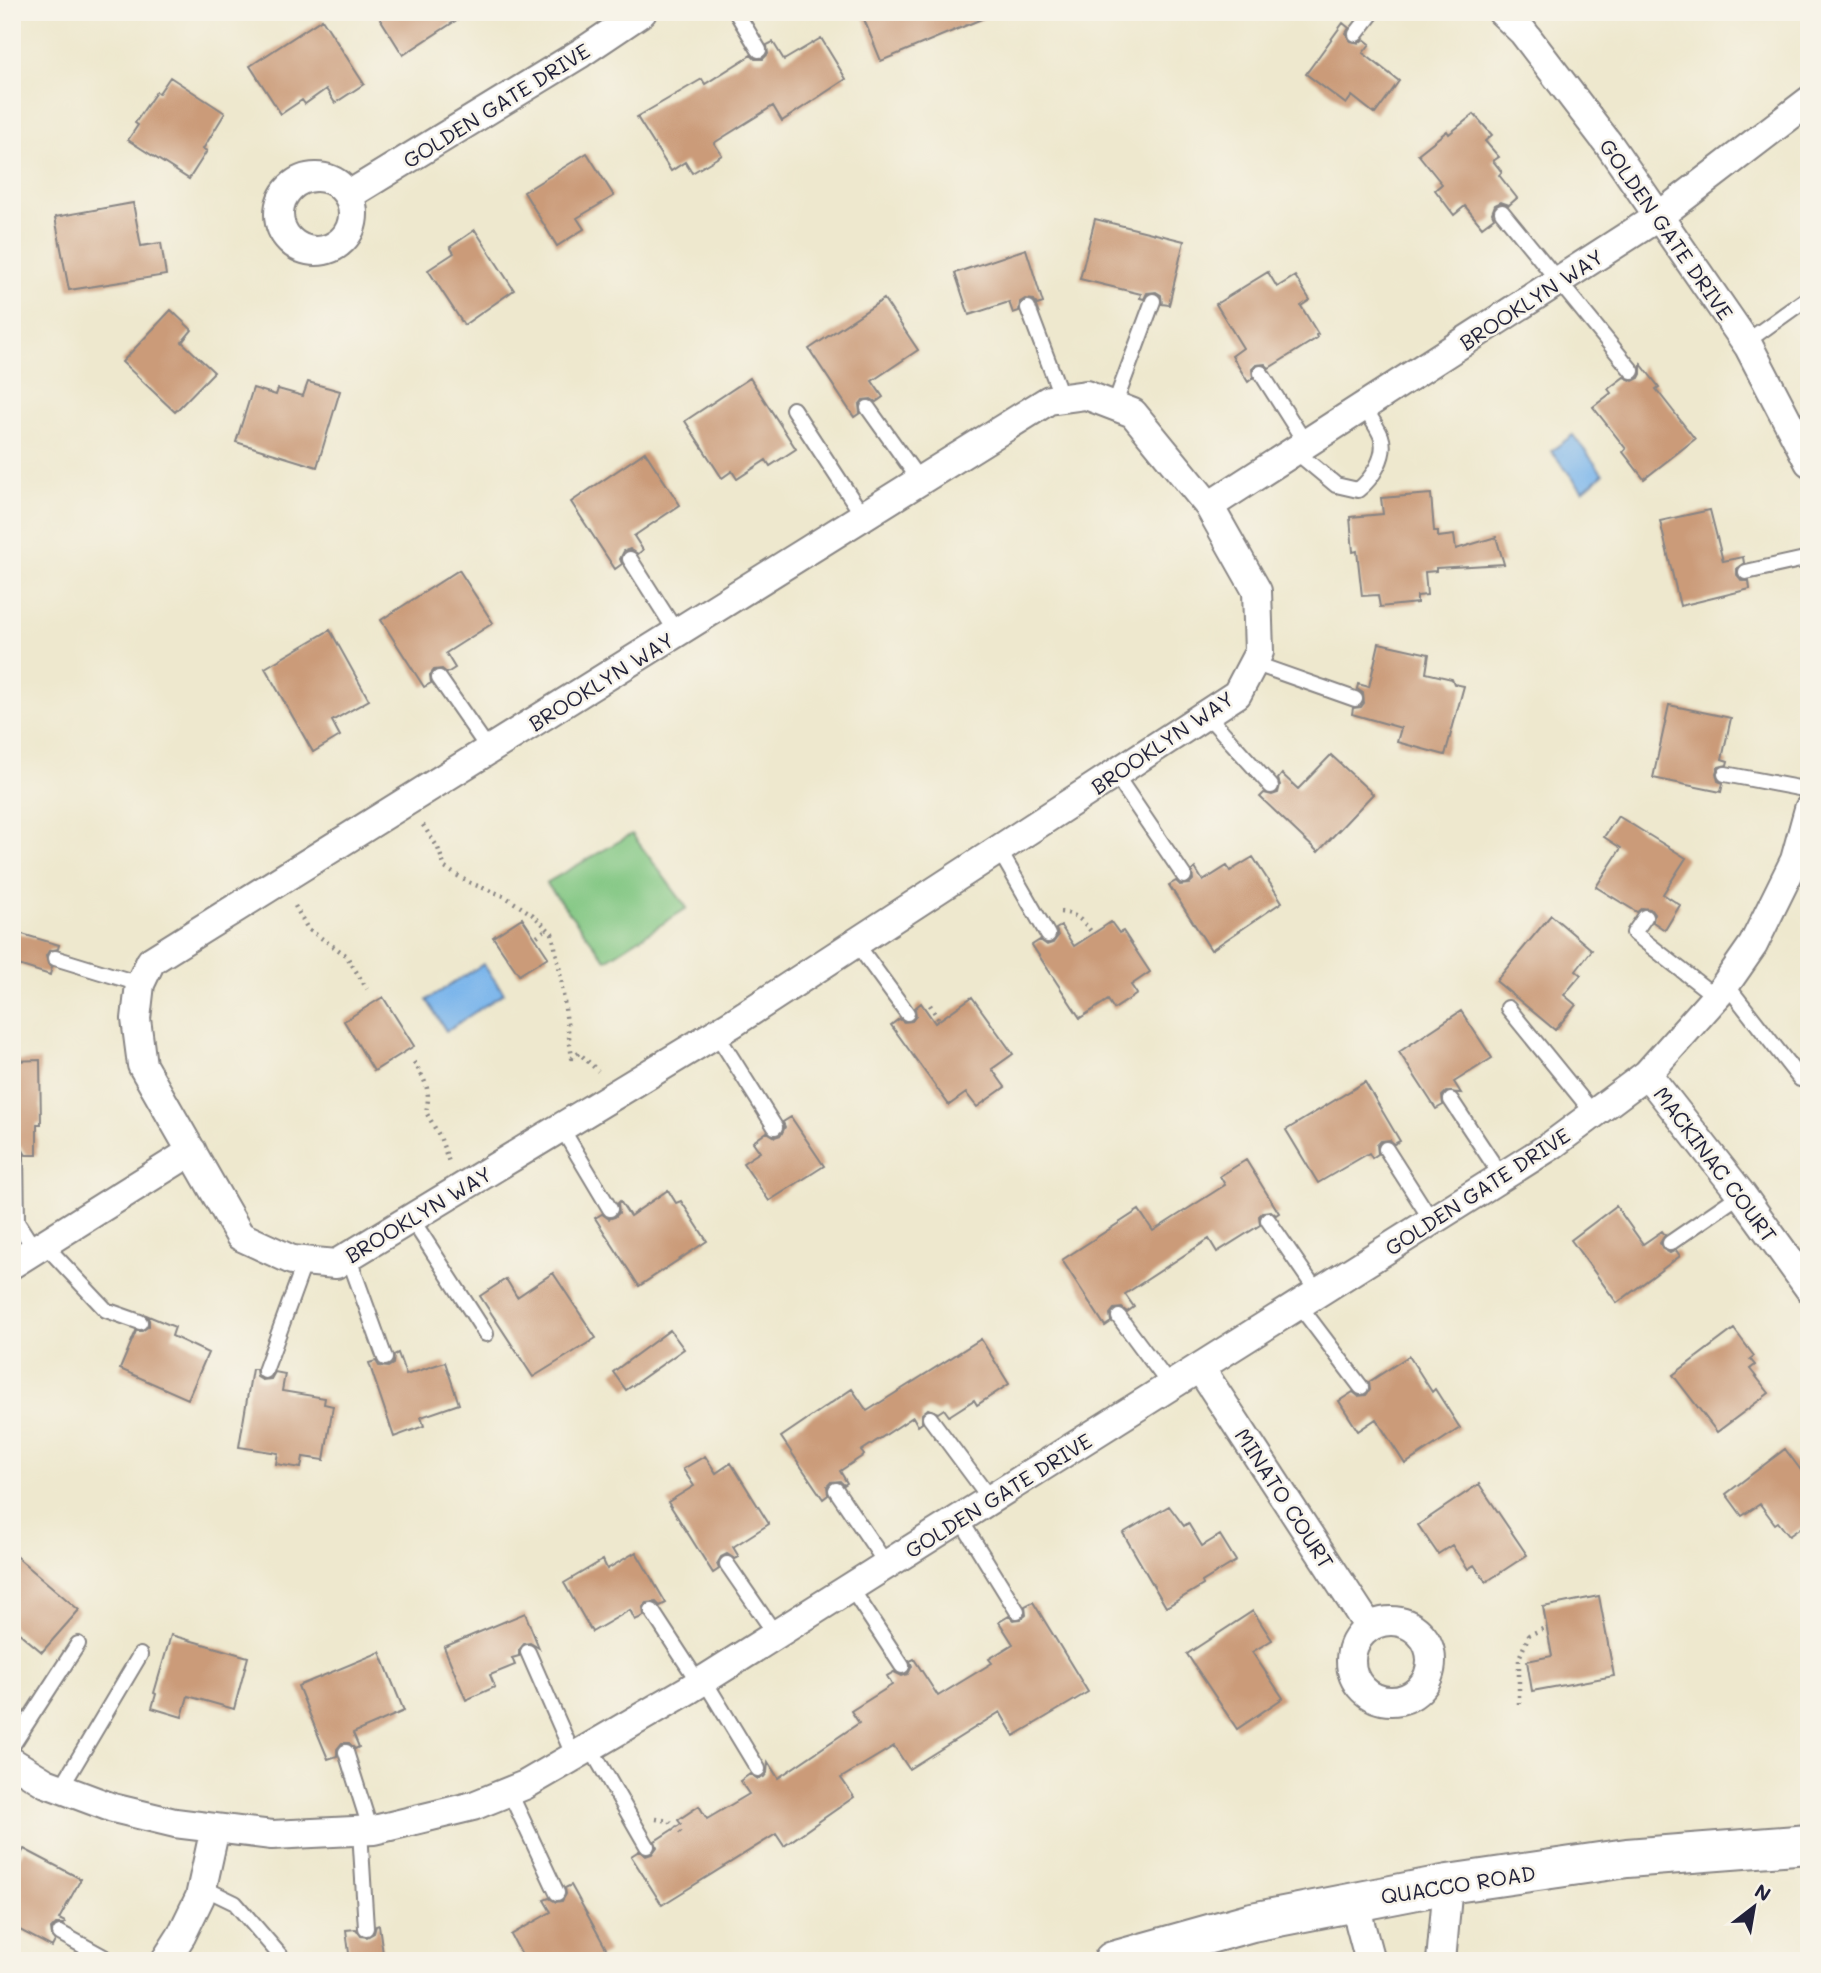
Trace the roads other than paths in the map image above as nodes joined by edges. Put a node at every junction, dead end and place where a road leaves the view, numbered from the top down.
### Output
1 (642, 12) edge
2 (736, 12) edge
3 (1373, 12) edge
4 (1514, 19) edge
5 (1356, 34) dead end
6 (759, 50) dead end
7 (1809, 101) edge
8 (349, 195) dead end
9 (1502, 212) dead end
10 (1659, 216) junction
11 (1558, 282) junction
12 (1809, 297) edge
13 (1153, 301) dead end
14 (1028, 308) dead end
15 (1746, 342) junction
16 (1632, 371) dead end
17 (1261, 373) dead end
18 (1062, 398) junction
19 (1114, 406) junction
20 (1364, 407) junction
21 (868, 408) dead end
22 (793, 409) dead end
23 (1300, 448) junction
24 (1809, 462) edge
25 (920, 481) junction
26 (1209, 506) junction
27 (863, 516) junction
28 (1809, 558) edge
29 (631, 559) dead end
30 (1746, 572) dead end
31 (677, 633) junction
32 (1253, 663) junction
33 (439, 678) dead end
34 (1355, 699) dead end
35 (1206, 715) junction
36 (489, 750) junction
37 (1115, 774) junction
38 (1725, 774) dead end
39 (1271, 786) dead end
40 (1809, 790) edge
41 (1809, 809) edge
42 (999, 850) junction
43 (1184, 876) dead end
44 (1645, 917) dead end
45 (1044, 928) road end
46 (856, 943) junction
47 (55, 958) dead end
48 (139, 984) junction
49 (1721, 990) junction
50 (1507, 1008) dead end
51 (906, 1013) dead end
52 (716, 1033) junction
53 (1647, 1074) junction
54 (1800, 1079) dead end
55 (1451, 1100) dead end
56 (1594, 1114) junction
57 (561, 1127) junction
58 (775, 1127) dead end
59 (1386, 1149) dead end
60 (192, 1151) junction
61 (16, 1155) dead end
62 (1502, 1177) junction
63 (1741, 1194) junction
64 (610, 1209) dead end
65 (411, 1218) junction
66 (1268, 1220) dead end
67 (1432, 1221) junction
68 (1670, 1243) dead end
69 (30, 1253) edge
70 (348, 1256) junction
71 (305, 1261) junction
72 (1809, 1288) edge
73 (1308, 1299) junction
74 (1119, 1317) dead end
75 (140, 1322) dead end
76 (486, 1334) dead end
77 (385, 1358) dead end
78 (1200, 1368) junction
79 (265, 1371) dead end
80 (1171, 1387) junction
81 (1361, 1387) dead end
82 (930, 1418) dead end
83 (836, 1490) dead end
84 (991, 1500) junction
85 (960, 1519) junction
86 (727, 1564) dead end
87 (887, 1565) junction
88 (851, 1588) junction
89 (652, 1611) dead end
90 (1017, 1611) dead end
91 (1369, 1627) dead end
92 (776, 1635) junction
93 (78, 1644) dead end
94 (528, 1652) dead end
95 (140, 1656) dead end
96 (902, 1667) dead end
97 (701, 1682) junction
98 (12, 1746) edge
99 (346, 1752) dead end
100 (582, 1752) junction
101 (12, 1762) edge
102 (758, 1769) dead end
103 (61, 1788) junction
104 (509, 1791) junction
105 (215, 1828) junction
106 (365, 1831) junction
107 (1809, 1844) edge
108 (647, 1846) dead end
109 (1448, 1884) junction
110 (202, 1887) junction
111 (557, 1893) dead end
112 (1356, 1900) junction
113 (366, 1927) dead end
114 (60, 1933) dead end
115 (111, 1961) edge
116 (165, 1961) edge
117 (285, 1961) edge
118 (1114, 1961) edge
119 (1370, 1961) edge
120 (1441, 1961) edge

1 - 8 street, GOLDEN GATE DRIVE
2 - 6 lane
3 - 5 lane
4 - 10 street, GOLDEN GATE DRIVE
7 - 10 street, BROOKLYN WAY
9 - 11 lane
10 - 11 street, BROOKLYN WAY
10 - 15 street, GOLDEN GATE DRIVE
11 - 16 lane
11 - 20 street, BROOKLYN WAY
12 - 15 lane
13 - 19 lane
14 - 18 lane
15 - 24 street, GOLDEN GATE DRIVE
17 - 23 lane
18 - 19 street, BROOKLYN WAY
18 - 25 street, BROOKLYN WAY
19 - 26 street, BROOKLYN WAY
20 - 23 street, BROOKLYN WAY
20 - 23 lane
21 - 25 lane
22 - 27 lane
23 - 26 street, BROOKLYN WAY
25 - 27 street, BROOKLYN WAY
26 - 32 street, BROOKLYN WAY
27 - 31 street, BROOKLYN WAY
28 - 30 lane
29 - 31 lane
31 - 36 street, BROOKLYN WAY
32 - 34 lane
32 - 35 street, BROOKLYN WAY
33 - 36 lane
35 - 37 street, BROOKLYN WAY
35 - 39 lane
36 - 48 street, BROOKLYN WAY
37 - 42 street, BROOKLYN WAY
37 - 43 lane
38 - 40 lane
41 - 49 street, GOLDEN GATE DRIVE
42 - 45 lane
42 - 46 street, BROOKLYN WAY
44 - 49 lane
46 - 51 lane
46 - 52 street, BROOKLYN WAY
47 - 48 lane
48 - 60 street, BROOKLYN WAY
49 - 53 street, GOLDEN GATE DRIVE
49 - 54 lane
50 - 56 lane
52 - 57 street, BROOKLYN WAY
52 - 58 lane
53 - 56 street, GOLDEN GATE DRIVE
53 - 63 street, MACKINAC COURT
55 - 62 lane
56 - 62 street, GOLDEN GATE DRIVE
57 - 64 lane
57 - 65 street, BROOKLYN WAY
59 - 67 lane
60 - 69 street
60 - 71 street, BROOKLYN WAY
61 - 69 lane
62 - 67 street, GOLDEN GATE DRIVE
63 - 68 lane
63 - 72 street, MACKINAC COURT
65 - 70 street, BROOKLYN WAY
65 - 76 lane
66 - 73 lane
67 - 73 street, GOLDEN GATE DRIVE
69 - 75 lane
70 - 71 street, BROOKLYN WAY
70 - 77 lane
71 - 79 lane
73 - 78 street, GOLDEN GATE DRIVE
73 - 81 lane
74 - 80 lane
78 - 80 street, GOLDEN GATE DRIVE
78 - 91 street, MINATO COURT
80 - 84 street, GOLDEN GATE DRIVE
82 - 84 lane
83 - 87 lane
84 - 85 street, GOLDEN GATE DRIVE
85 - 87 street, GOLDEN GATE DRIVE
85 - 90 lane
86 - 92 lane
87 - 88 street, GOLDEN GATE DRIVE
88 - 92 street, GOLDEN GATE DRIVE
88 - 96 lane
89 - 97 lane
92 - 97 street, GOLDEN GATE DRIVE
93 - 98 lane
94 - 100 lane
95 - 103 lane
97 - 100 street, GOLDEN GATE DRIVE
97 - 102 lane
99 - 106 lane
100 - 104 street, GOLDEN GATE DRIVE
100 - 108 lane
101 - 103 street, GOLDEN GATE DRIVE
103 - 105 street, GOLDEN GATE DRIVE
104 - 106 street, GOLDEN GATE DRIVE
104 - 111 lane
105 - 106 street, GOLDEN GATE DRIVE
105 - 110 street
106 - 113 lane
107 - 109 street, QUACCO ROAD
109 - 112 street, QUACCO ROAD
109 - 120 street
110 - 116 street
110 - 117 lane
112 - 118 street, QUACCO ROAD
112 - 119 street
114 - 115 lane

